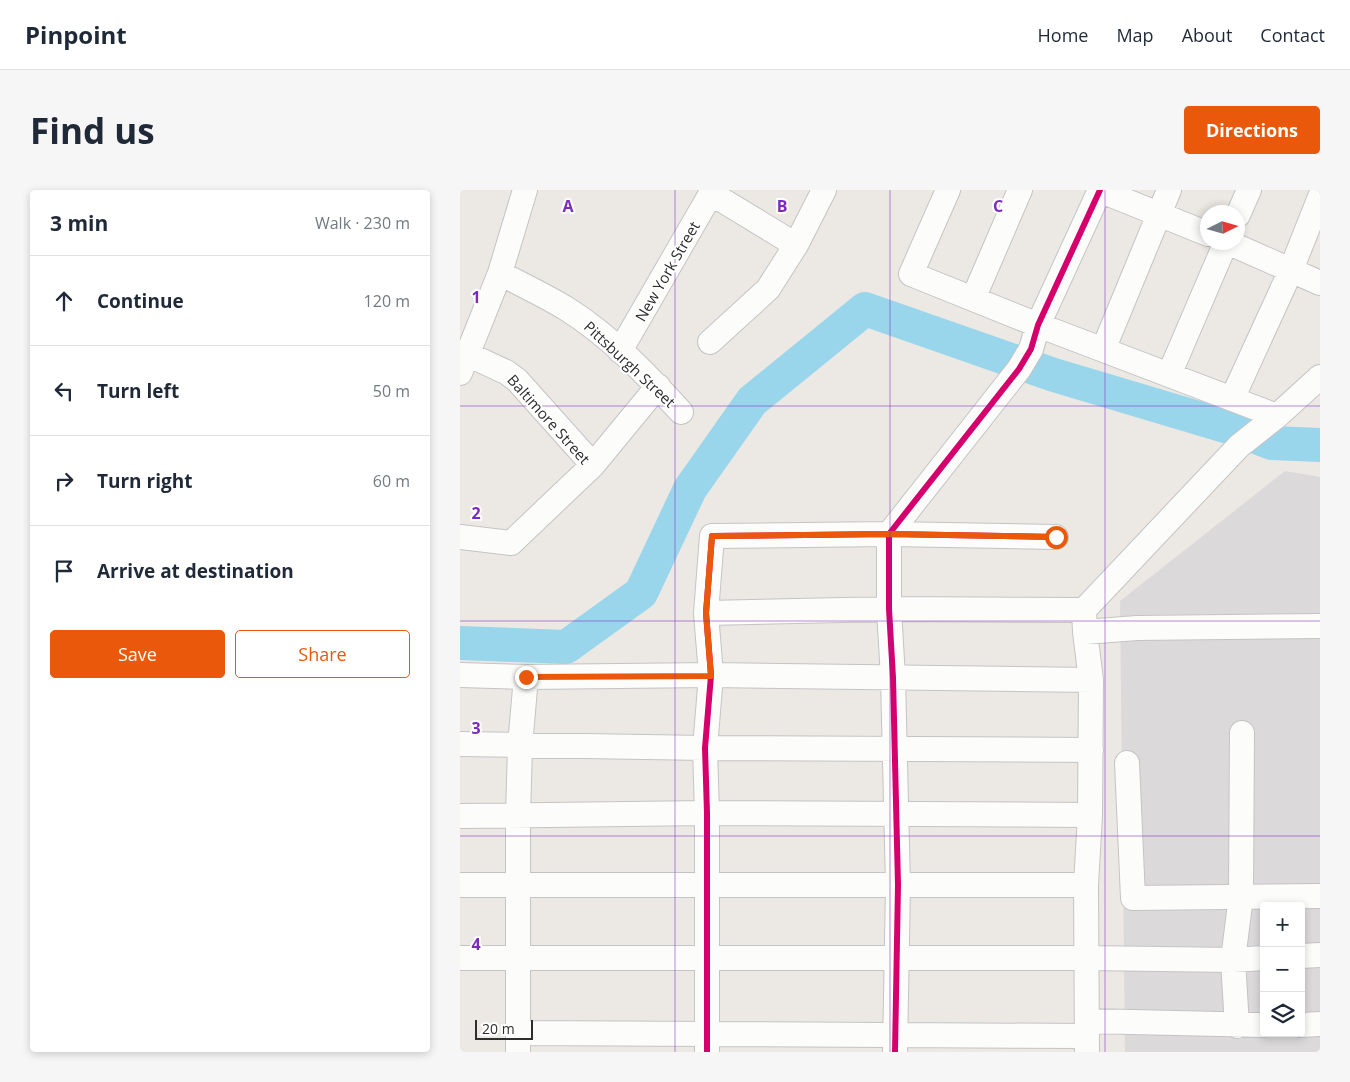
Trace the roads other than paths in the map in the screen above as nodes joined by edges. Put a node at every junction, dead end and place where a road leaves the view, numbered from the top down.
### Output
1 (525, 190) edge
2 (824, 190) edge
3 (948, 190) edge
4 (1020, 190) edge
5 (1099, 190) edge
6 (1168, 190) edge
7 (1249, 190) edge
8 (712, 192) edge
9 (1320, 197) edge
10 (1243, 205) edge
11 (1158, 213) junction
12 (1200, 231) edge
13 (796, 245) junction
14 (1223, 250) edge
15 (1245, 250) edge
16 (1291, 270) junction
17 (500, 273) junction
18 (1320, 283) edge
19 (973, 299) junction
20 (1038, 326) junction
21 (710, 342) dead end
22 (1103, 350) junction
23 (620, 351) junction
24 (1320, 363) edge
25 (464, 364) edge
26 (1169, 376) junction
27 (1316, 381) edge
28 (658, 386) junction
29 (1232, 399) junction
30 (680, 412) dead end
31 (1268, 423) junction
32 (593, 465) junction
33 (889, 534) junction
34 (460, 537) edge
35 (1056, 537) dead end
36 (889, 609) junction
37 (706, 613) junction
38 (1085, 621) junction
39 (1320, 626) edge
40 (460, 675) edge
41 (711, 676) junction
42 (526, 677) junction
43 (894, 678) junction
44 (1091, 680) junction
45 (1242, 733) dead end
46 (460, 744) edge
47 (520, 746) junction
48 (705, 748) junction
49 (896, 749) junction
50 (1091, 750) junction
51 (1127, 763) dead end
52 (896, 812) junction
53 (707, 813) junction
54 (1090, 815) junction
55 (460, 816) edge
56 (518, 816) junction
57 (519, 884) junction
58 (460, 885) edge
59 (706, 885) junction
60 (898, 885) junction
61 (1086, 885) junction
62 (1241, 896) junction
63 (1320, 896) edge
64 (1320, 955) edge
65 (1305, 956) edge
66 (897, 957) junction
67 (460, 958) edge
68 (706, 958) junction
69 (1086, 958) junction
70 (1260, 958) edge
71 (518, 959) junction
72 (1234, 960) junction
73 (1320, 1024) edge
74 (1260, 1025) edge
75 (1305, 1025) edge
76 (1237, 1026) junction
77 (1087, 1036) edge
78 (518, 1042) edge
79 (707, 1043) edge
80 (895, 1044) edge

1 - 17 street
2 - 13 street
3 - 19 street
4 - 19 street
5 - 11 street
5 - 20 street
6 - 11 street
7 - 10 street
8 - 13 street
8 - 23 street, New York Street
9 - 16 street
11 - 12 street
11 - 22 street
13 - 21 street
14 - 26 street
15 - 16 street
16 - 18 street
16 - 29 street
17 - 23 street, Pittsburgh Street
17 - 25 street
19 - 20 street
20 - 22 street
20 - 33 street
22 - 26 street
23 - 28 street, Pittsburgh Street
24 - 27 street
25 - 32 street, Baltimore Street
26 - 29 street
27 - 31 street
28 - 30 street, Pittsburgh Street
28 - 32 street
29 - 31 street
31 - 38 street
32 - 34 street, Baltimore Street
33 - 35 street
33 - 36 street
33 - 37 street
36 - 37 street
36 - 38 street
36 - 43 street
37 - 41 street
38 - 39 street
38 - 44 street
40 - 42 street
41 - 42 street
41 - 43 street
41 - 48 street
42 - 47 street
43 - 44 street
43 - 49 street
44 - 50 street
45 - 62 street
46 - 47 street
47 - 48 street
47 - 56 street
48 - 49 street
48 - 53 street
49 - 50 street
49 - 52 street
50 - 54 street
51 - 62 street
52 - 53 street
52 - 54 street
52 - 60 street
53 - 56 street
53 - 59 street
54 - 61 street
55 - 56 street
56 - 57 street
57 - 58 street
57 - 59 street
57 - 71 street
59 - 60 street
59 - 68 street
60 - 61 street
60 - 66 street
61 - 69 street
62 - 63 street
62 - 72 street
64 - 65 street
66 - 68 street
66 - 69 street
66 - 80 street
67 - 71 street
68 - 71 street
68 - 79 street
69 - 72 street
69 - 77 street
70 - 72 street
71 - 78 street
72 - 76 street
73 - 75 street
74 - 76 street
76 - 77 street
77 - 80 street
78 - 79 street
79 - 80 street

